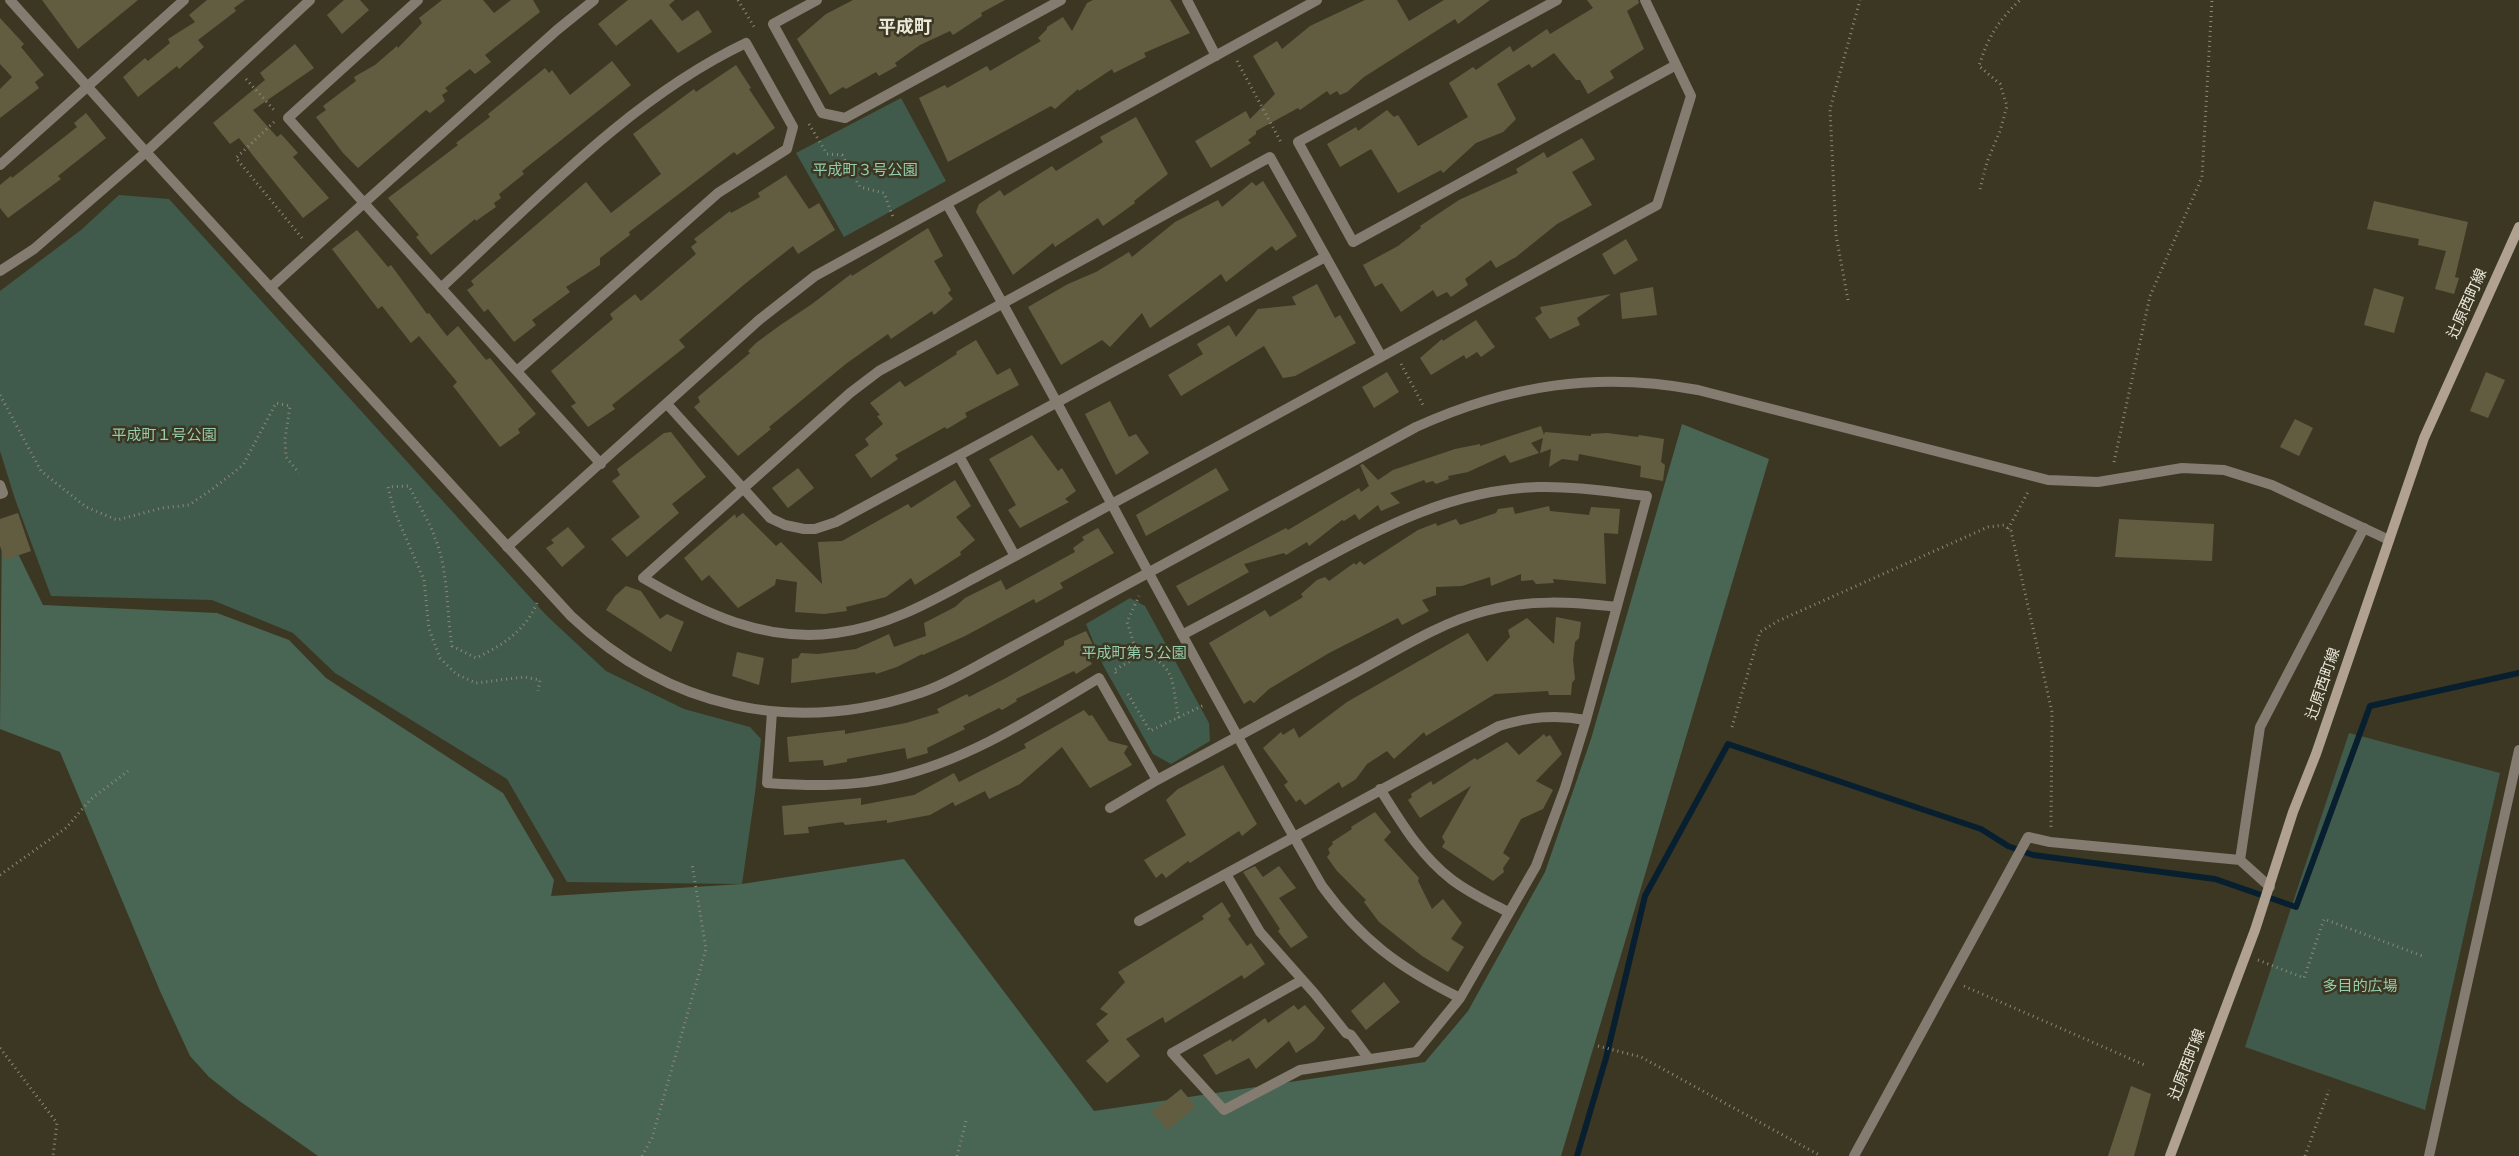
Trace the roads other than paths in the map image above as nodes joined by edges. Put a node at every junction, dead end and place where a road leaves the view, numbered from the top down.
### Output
1 (10, 0) edge
2 (184, 0) edge
3 (310, 0) edge
4 (418, 0) edge
5 (594, 0) edge
6 (817, 0) edge
7 (1060, 0) edge
8 (1186, 0) edge
9 (1317, 0) edge
10 (1557, 0) edge
11 (1645, 0) edge
12 (1216, 56) junction
13 (1676, 65) junction
14 (88, 87) junction
15 (146, 152) junction
16 (0, 166) edge
17 (364, 203) junction
18 (947, 204) junction
19 (2519, 227) edge
20 (1325, 257) junction
21 (0, 271) edge
22 (270, 288) junction
23 (441, 288) junction
24 (1002, 302) junction
25 (1381, 356) junction
26 (517, 371) junction
27 (1056, 402) junction
28 (667, 404) junction
29 (959, 456) junction
30 (601, 464) junction
31 (0, 485) edge
32 (743, 489) junction
33 (0, 494) edge
34 (1112, 504) junction
35 (2364, 528) junction
36 (2389, 540) junction
37 (507, 547) junction
38 (1015, 556) junction
39 (1147, 573) junction
40 (1617, 607) junction
41 (1182, 635) junction
42 (772, 712) junction
43 (1586, 720) junction
44 (1238, 737) junction
45 (2519, 750) edge
46 (1157, 780) junction
47 (1380, 789) junction
48 (1110, 808) dead end
49 (1293, 837) junction
50 (2240, 860) junction
51 (1226, 874) junction
52 (2270, 887) junction
53 (1508, 912) junction
54 (1139, 922) dead end
55 (1302, 980) junction
56 (1460, 998) junction
57 (1369, 1059) junction
58 (1854, 1156) edge
59 (2170, 1156) edge
60 (2429, 1156) edge

1 - 14 street
2 - 14 street
3 - 15 street
4 - 17 street
5 - 17 street
6 - 7 street
8 - 12 street
9 - 12 street
10 - 13 street
11 - 13 street
12 - 18 street
13 - 25 street
14 - 15 street
14 - 16 street
15 - 21 street
15 - 22 street
17 - 22 street
17 - 23 street
18 - 24 street
18 - 28 street
19 - 36 main road, 辻原西町線
20 - 24 street
20 - 25 street
20 - 27 street
22 - 37 street
23 - 26 street
23 - 26 street
24 - 27 street
24 - 32 street
25 - 34 street
26 - 30 street
27 - 29 street
27 - 34 street
28 - 30 street
28 - 32 street
29 - 32 street
29 - 38 street
30 - 37 street
31 - 33 street
32 - 38 street
34 - 38 street
34 - 39 street
35 - 36 street
35 - 39 street
35 - 50 street
36 - 52 main road, 辻原西町線
37 - 42 street
39 - 41 street
39 - 42 street
40 - 41 street
40 - 43 street
40 - 44 street
41 - 44 street
42 - 46 street
43 - 47 street
43 - 53 street
44 - 46 street
44 - 49 street
45 - 60 street
46 - 48 street
47 - 49 street
47 - 53 street
49 - 51 street
49 - 56 street
50 - 52 street
50 - 58 street
51 - 54 street
51 - 55 street
52 - 59 main road, 辻原西町線
53 - 56 street
55 - 57 street
55 - 57 street
56 - 57 street

